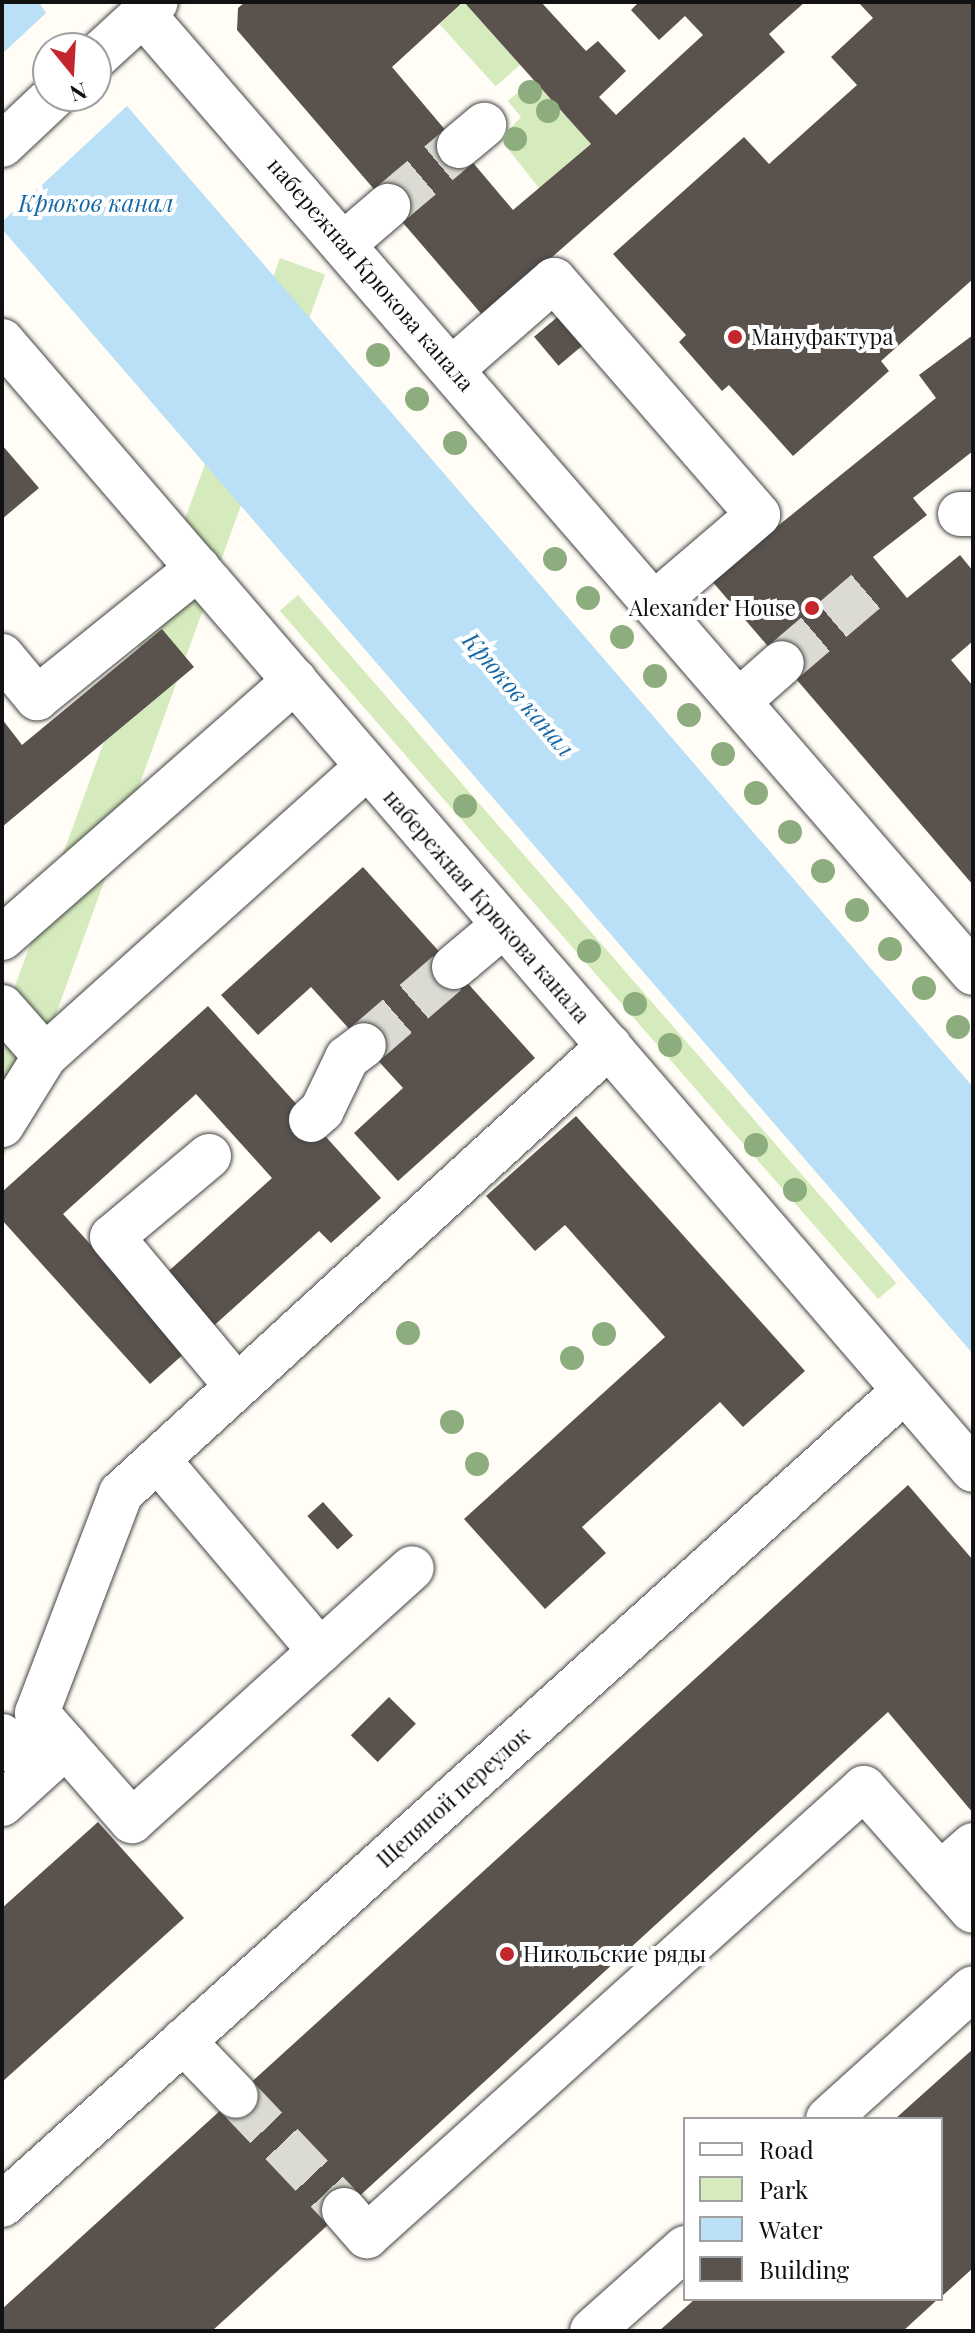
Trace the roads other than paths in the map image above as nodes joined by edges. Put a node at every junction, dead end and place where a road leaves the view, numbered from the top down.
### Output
1 (149, 8) edge
2 (112, 42) edge
3 (37, 112) edge
4 (2, 145) edge
5 (388, 206) tunnel mouth
6 (345, 243) junction
7 (2, 341) edge
8 (453, 368) junction
9 (198, 568) junction
10 (655, 603) junction
11 (2, 656) edge
12 (782, 663) tunnel mouth
13 (295, 681) junction
14 (739, 701) junction
15 (367, 767) junction
16 (504, 925) junction
17 (2, 938) edge
18 (454, 967) tunnel mouth
19 (973, 973) edge
20 (2, 1007) edge
21 (364, 1045) tunnel mouth
22 (609, 1046) junction
23 (45, 1056) junction
24 (311, 1120) dead end
25 (2, 1125) edge
26 (209, 1156) dead end
27 (235, 1384) junction
28 (904, 1391) junction
29 (159, 1461) junction
30 (973, 1470) edge
31 (412, 1568) dead end
32 (320, 1651) junction
33 (2, 1736) edge
34 (50, 1760) junction
35 (2, 1804) edge
36 (973, 1845) edge
37 (940, 1874) junction
38 (973, 1911) edge
39 (973, 1988) edge
40 (183, 2041) junction
41 (236, 2096) tunnel mouth
42 (830, 2117) edge
43 (2, 2205) edge
44 (344, 2210) tunnel mouth
45 (683, 2250) edge
46 (592, 2331) edge

1 - 2 street
1 - 6 street, набережная Крюкова канала
3 - 4 street
5 - 6 street
6 - 8 street, набережная Крюкова канала
7 - 9 street, набережная Крюкова канала
8 - 10 street, набережная Крюкова канала
8 - 10 street
9 - 11 street
9 - 13 street, набережная Крюкова канала
10 - 14 street, набережная Крюкова канала
12 - 14 street
13 - 15 street, набережная Крюкова канала
13 - 17 street
14 - 19 street, набережная Крюкова канала
15 - 16 street, набережная Крюкова канала
15 - 23 street
16 - 18 street
16 - 22 street, набережная Крюкова канала
20 - 23 street
21 - 24 street
22 - 27 street
22 - 28 street, набережная Крюкова канала
23 - 25 street
26 - 27 street
27 - 29 street
28 - 30 street, набережная Крюкова канала
28 - 40 street, Щепяной переулок
29 - 32 street
29 - 34 street
31 - 32 street
32 - 34 street
33 - 34 street
34 - 35 street
36 - 37 street
37 - 38 street
37 - 44 street
39 - 42 street
40 - 41 street
40 - 43 street, Щепяной переулок
45 - 46 street

